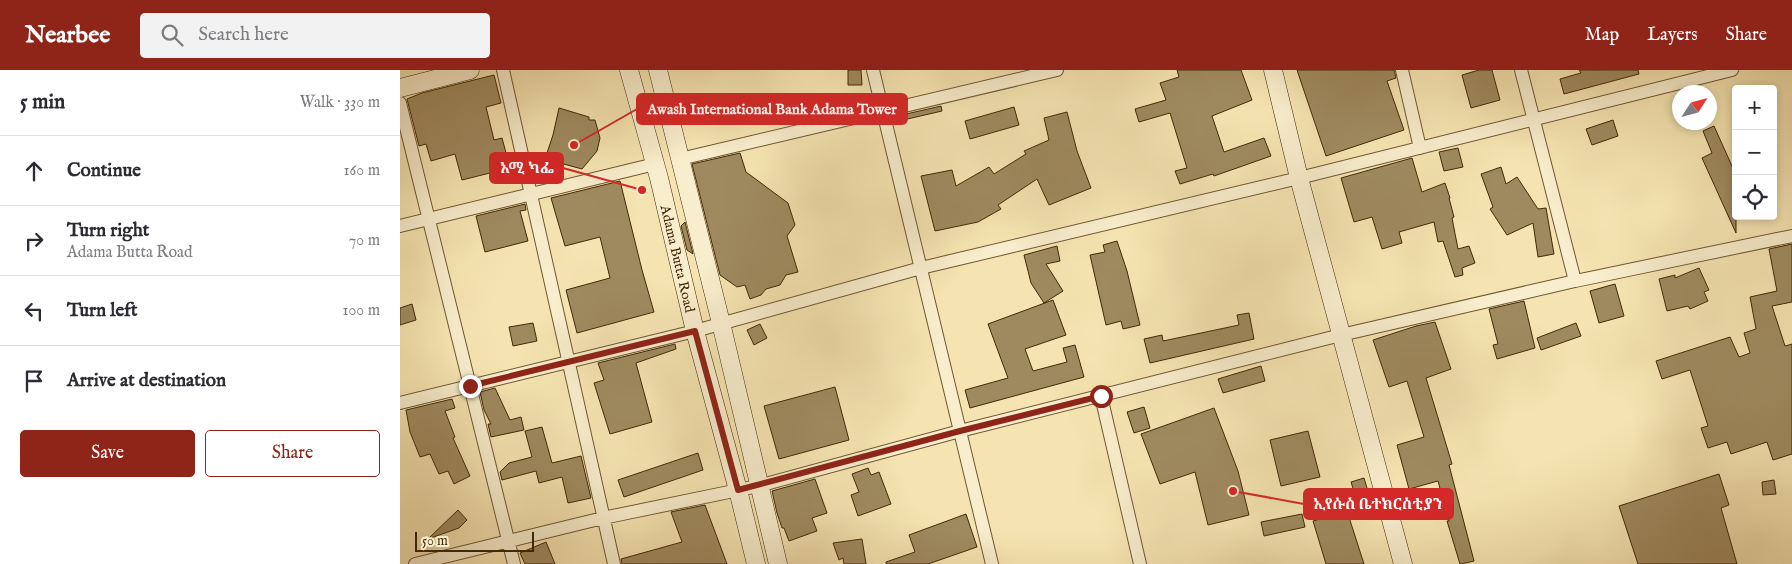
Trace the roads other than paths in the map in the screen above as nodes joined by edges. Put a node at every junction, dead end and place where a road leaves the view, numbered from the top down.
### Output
1 (470, 70) edge
2 (503, 70) edge
3 (629, 70) edge
4 (658, 70) edge
5 (874, 70) edge
6 (1057, 70) edge
7 (1273, 70) edge
8 (1402, 70) edge
9 (1521, 70) edge
10 (1732, 70) edge
11 (400, 88) edge
12 (400, 103) edge
13 (883, 111) junction
14 (1533, 120) junction
15 (1420, 148) junction
16 (680, 159) junction
17 (655, 164) junction
18 (1300, 178) junction
19 (531, 194) junction
20 (428, 219) junction
21 (400, 226) edge
22 (1792, 236) edge
23 (921, 268) junction
24 (1576, 281) junction
25 (721, 323) junction
26 (695, 331) junction
27 (1341, 335) junction
28 (568, 362) junction
29 (470, 386) junction
30 (1101, 396) junction
31 (400, 403) edge
32 (960, 431) junction
33 (758, 486) junction
34 (738, 490) junction
35 (604, 518) junction
36 (508, 541) junction
37 (415, 564) edge
38 (514, 564) edge
39 (614, 564) edge
40 (756, 564) edge
41 (778, 564) edge
42 (992, 564) edge
43 (1140, 564) edge
44 (1403, 564) edge

1 - 11 street
2 - 19 street
3 - 17 street, Adama Butta Road
4 - 16 street, Adama Butta Road
5 - 13 street
6 - 13 street
7 - 18 street
8 - 15 street
9 - 14 street
10 - 14 street
12 - 20 street
13 - 16 street
13 - 23 street
14 - 15 street
14 - 24 street
15 - 18 street
16 - 25 street, Adama Butta Road
17 - 19 street
17 - 26 street, Adama Butta Road
18 - 23 street
18 - 27 street
19 - 20 street
19 - 28 street
20 - 21 street
20 - 29 street
22 - 24 street
23 - 25 street
23 - 32 street
24 - 27 street
25 - 26 street
25 - 33 street, Adama Butta Road
26 - 28 street
26 - 34 street, Adama Butta Road
27 - 30 street
27 - 44 street
28 - 29 street
28 - 35 street
29 - 31 street
29 - 36 street
30 - 32 street
30 - 43 street
32 - 33 street
32 - 42 street
33 - 34 street
33 - 41 street, Adama Butta Road
34 - 35 street
34 - 40 street, Adama Butta Road
35 - 36 street
35 - 39 street
36 - 37 street
36 - 38 street

